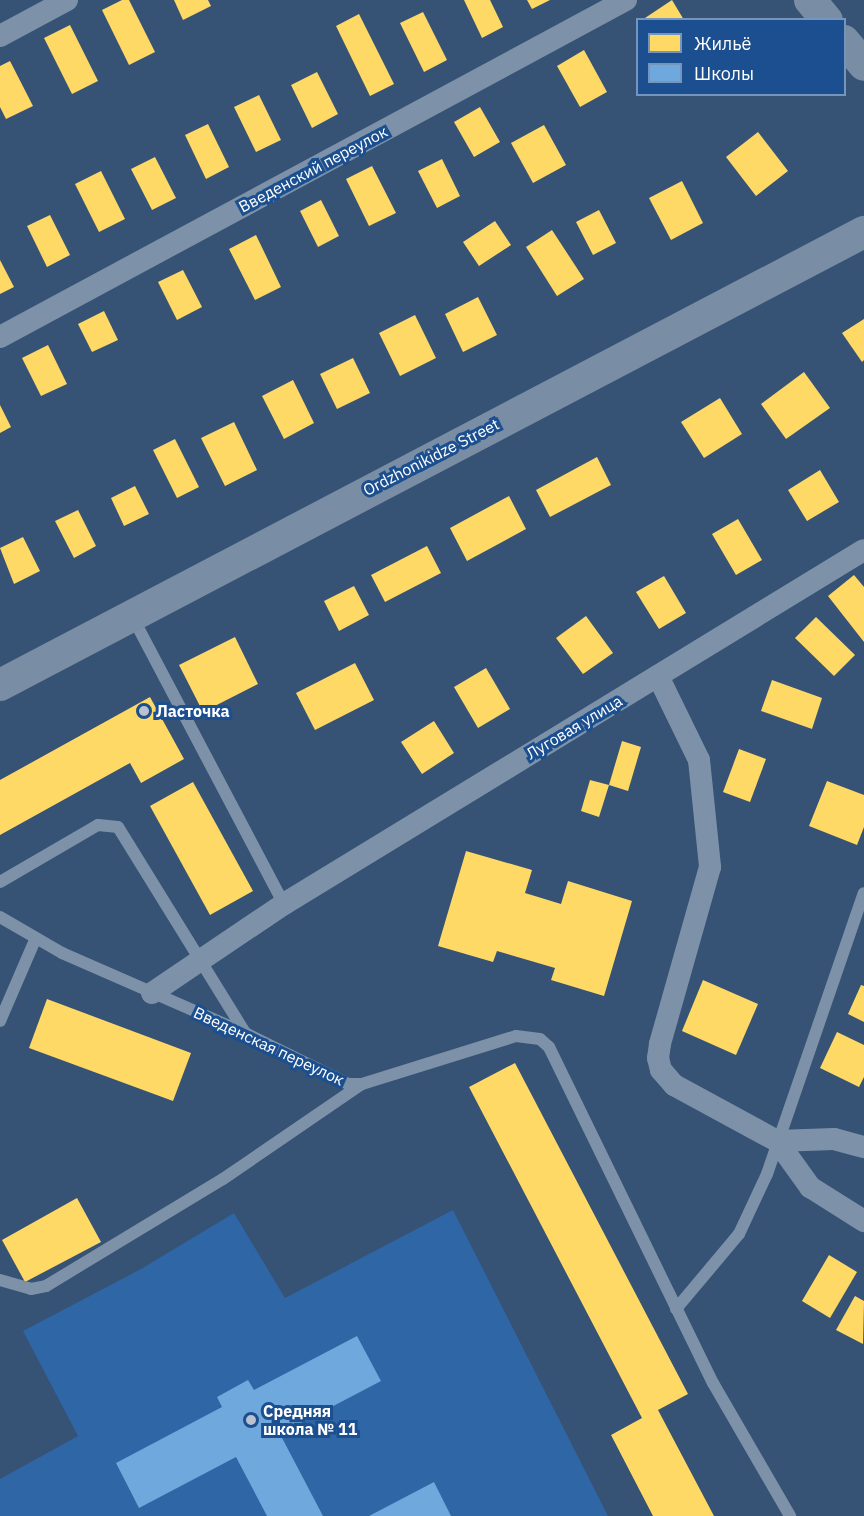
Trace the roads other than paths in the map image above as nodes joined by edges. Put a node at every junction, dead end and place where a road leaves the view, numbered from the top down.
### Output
1 (67, 0) edge
2 (626, 0) edge
3 (810, 0) edge
4 (824, 18) edge
5 (0, 36) edge
6 (846, 43) edge
7 (864, 65) edge
8 (864, 232) edge
9 (0, 337) edge
10 (864, 550) edge
11 (131, 613) junction
12 (658, 676) junction
13 (0, 685) edge
14 (0, 882) edge
15 (864, 893) edge
16 (284, 904) junction
17 (0, 917) edge
18 (35, 940) junction
19 (202, 959) junction
20 (152, 993) junction
21 (0, 1021) edge
22 (245, 1033) junction
23 (362, 1084) junction
24 (777, 1141) junction
25 (864, 1147) edge
26 (864, 1221) edge
27 (0, 1280) edge
28 (676, 1309) junction
29 (790, 1516) edge

1 - 5 street
2 - 9 street, Введенский переулок
3 - 4 street
6 - 7 street
8 - 11 street, Ordzhonikidze Street
10 - 12 street, Луговая улица
11 - 13 street, Ordzhonikidze Street
11 - 16 lane
12 - 16 street, Луговая улица
12 - 24 street
14 - 19 lane
15 - 24 lane
16 - 19 street, Луговая улица
17 - 18 lane, Введенская переулок
18 - 20 lane, Введенская переулок
18 - 21 lane
19 - 20 street, Луговая улица
19 - 22 lane
20 - 22 lane, Введенская переулок
22 - 23 lane, Введенская переулок
23 - 27 lane
23 - 28 lane, Введенская переулок
24 - 25 street
24 - 26 street
24 - 28 lane
28 - 29 lane

